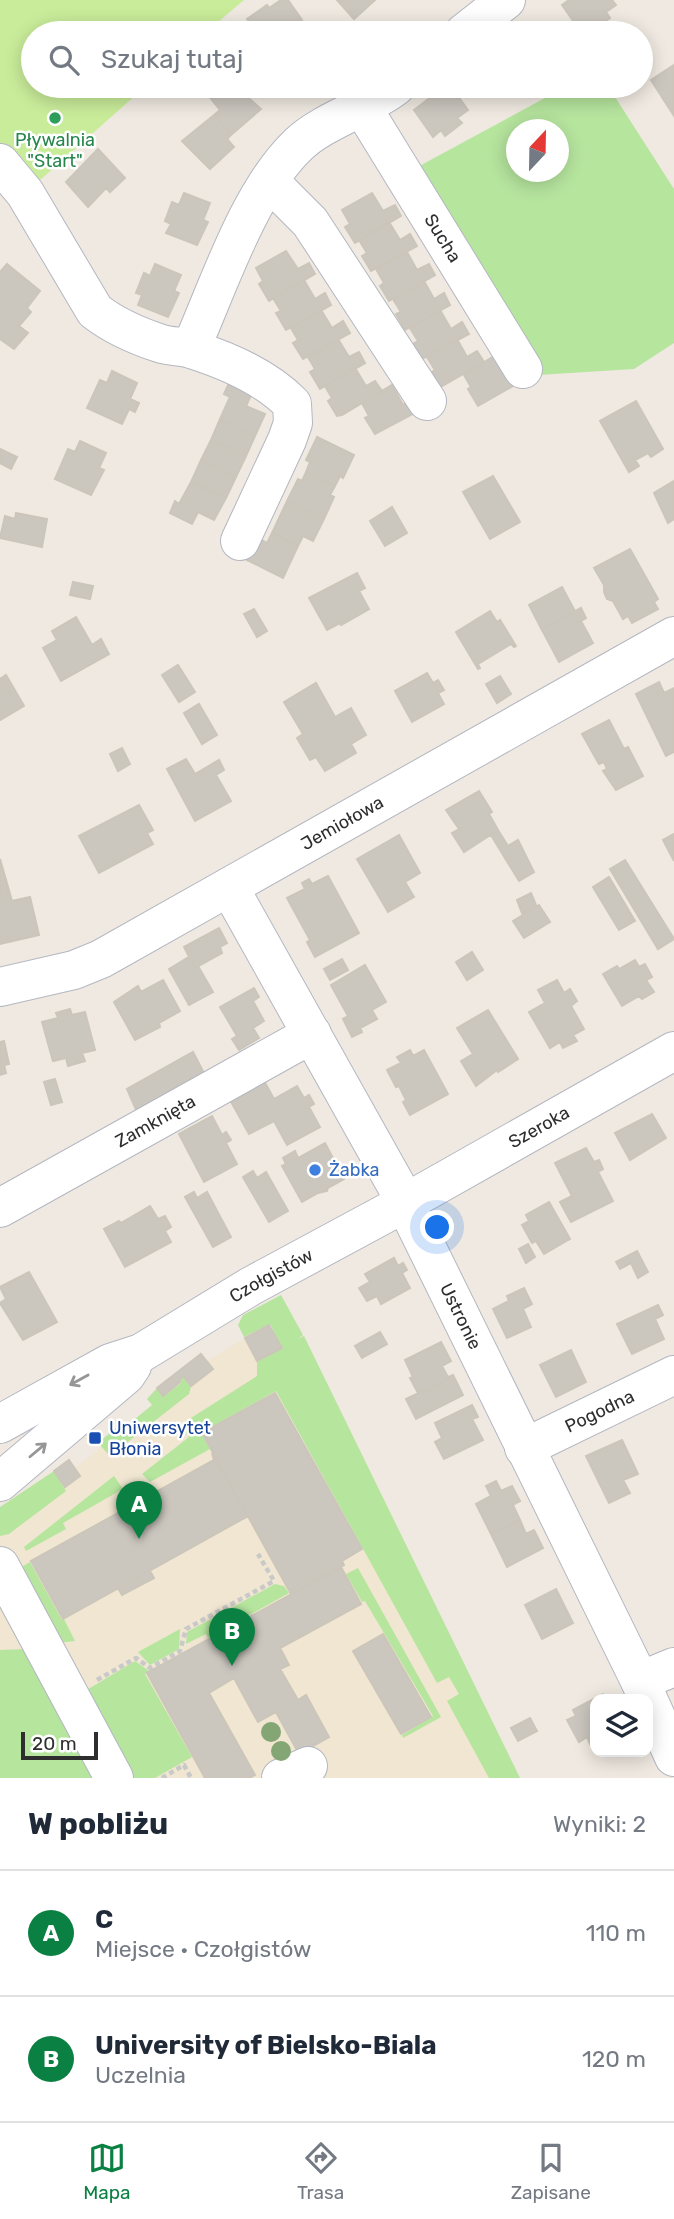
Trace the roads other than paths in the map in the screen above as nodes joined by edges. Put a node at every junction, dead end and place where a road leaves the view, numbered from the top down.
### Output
1 (506, 0) edge
2 (479, 21) edge
3 (379, 98) edge
4 (362, 107) junction
5 (0, 163) edge
6 (269, 181) junction
7 (191, 348) junction
8 (523, 369) dead end
9 (427, 401) dead end
10 (240, 541) dead end
11 (674, 636) edge
12 (229, 887) junction
13 (0, 987) edge
14 (312, 1034) junction
15 (674, 1051) edge
16 (405, 1203) junction
17 (0, 1208) edge
18 (141, 1353) junction
19 (674, 1375) edge
20 (0, 1424) edge
21 (524, 1448) junction
22 (0, 1482) edge
23 (0, 1566) edge
24 (657, 1674) edge
25 (674, 1757) edge
26 (114, 1778) edge

1 - 2 street
3 - 4 street
4 - 6 street
4 - 8 street, Sucha
5 - 7 street
6 - 7 street
6 - 9 street
7 - 10 street
11 - 12 street, Jemiołowa
12 - 13 street, Jemiołowa
12 - 14 street, Ustronie
14 - 16 street, Ustronie
14 - 17 street, Zamknięta
15 - 16 street, Szeroka
16 - 18 street, Czołgistów
16 - 21 street, Ustronie
18 -> 20 street, Czołgistów
22 -> 18 street, Czołgistów
19 - 21 street, Pogodna
21 - 24 street, Ustronie
23 - 26 street
24 - 25 street, Ustronie

